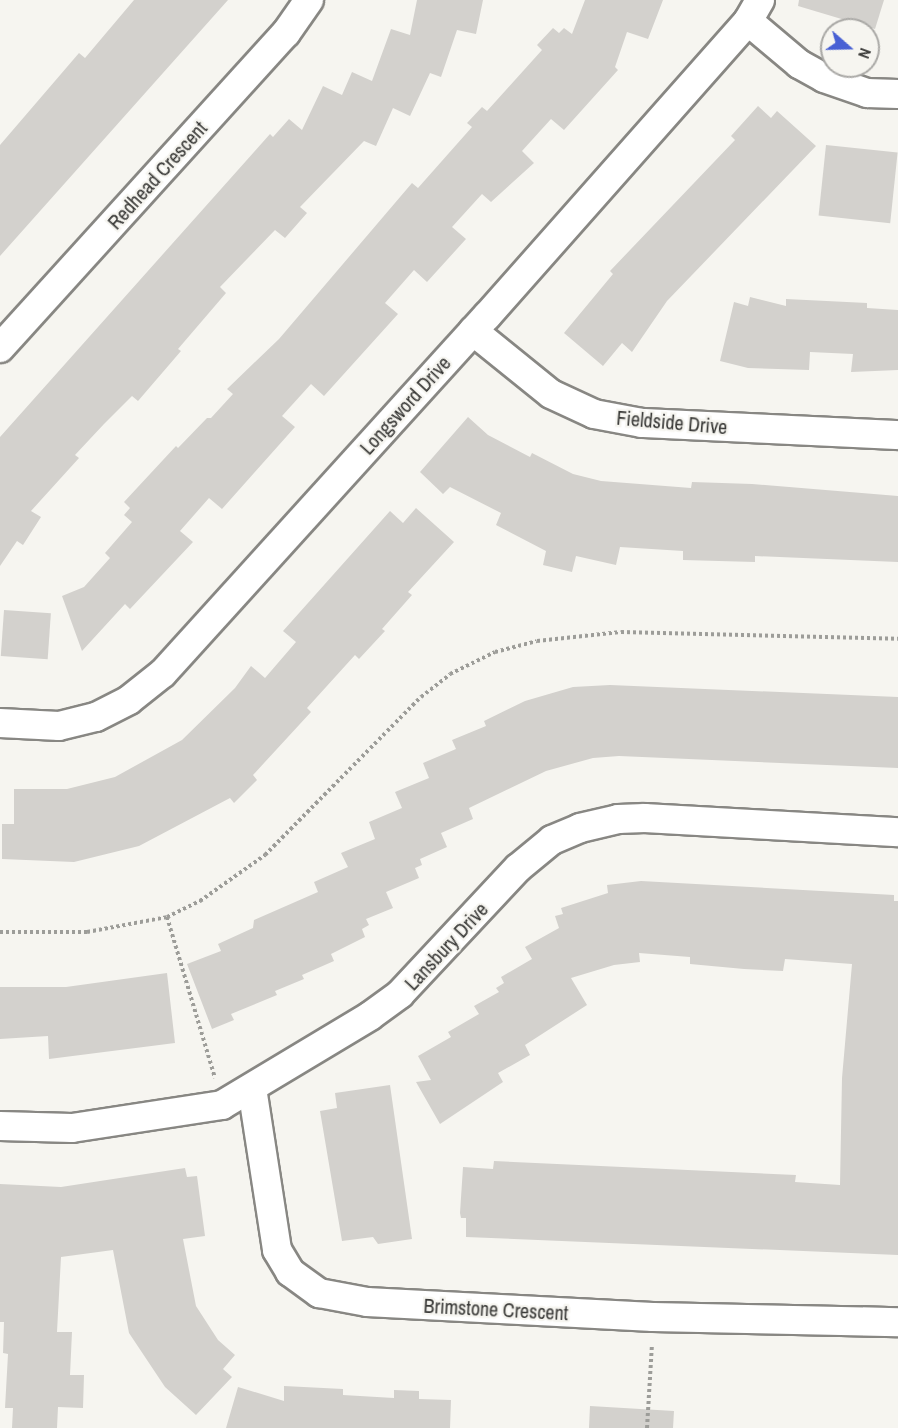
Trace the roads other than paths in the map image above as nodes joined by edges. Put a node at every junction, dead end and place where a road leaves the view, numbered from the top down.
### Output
1 (309, 0) edge
2 (754, 10) edge
3 (898, 94) edge
4 (473, 331) junction
5 (0, 348) edge
6 (898, 435) edge
7 (0, 723) edge
8 (898, 832) edge
9 (252, 1088) junction
10 (0, 1126) edge
11 (898, 1322) edge

1 - 5 street, Redhead Crescent
2 - 3 street
2 - 4 street, Longsword Drive
4 - 6 street, Fieldside Drive
4 - 7 street, Longsword Drive
8 - 9 street, Lansbury Drive
9 - 10 street, Lansbury Drive
9 - 11 street, Brimstone Crescent

